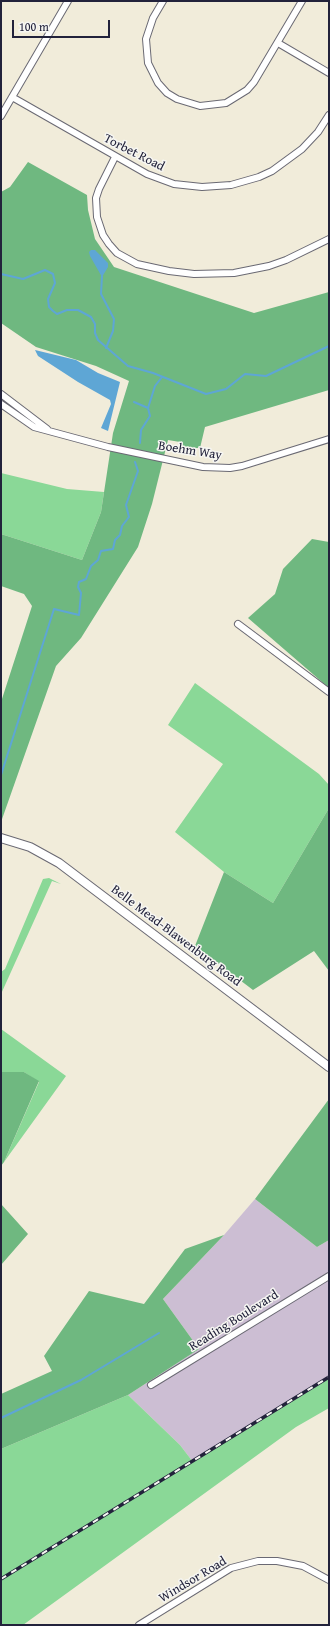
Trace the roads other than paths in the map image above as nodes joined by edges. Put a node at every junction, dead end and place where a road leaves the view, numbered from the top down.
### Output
1 (68, 1) edge
2 (162, 1) edge
3 (302, 1) edge
4 (278, 43) junction
5 (329, 73) edge
6 (12, 97) junction
7 (1, 116) edge
8 (329, 116) edge
9 (115, 157) junction
10 (329, 239) edge
11 (1, 394) edge
12 (1, 404) edge
13 (47, 429) junction
14 (329, 439) edge
15 (238, 624) dead end
16 (329, 692) edge
17 (1, 838) edge
18 (329, 1067) edge
19 (329, 1276) edge
20 (151, 1385) dead end
21 (329, 1580) edge
22 (139, 1625) edge

1 - 6 street
2 - 4 street
3 - 4 street
4 - 5 street
6 - 7 street
6 - 9 street, Torbet Road
8 - 9 street, Torbet Road
9 - 10 street
11 - 13 street, Boehm Way
12 - 13 street, Boehm Way
13 - 14 street, Boehm Way
15 - 16 street
17 - 18 street, Belle Mead-Blawenburg Road
19 - 20 street, Reading Boulevard
21 - 22 street, Windsor Road

